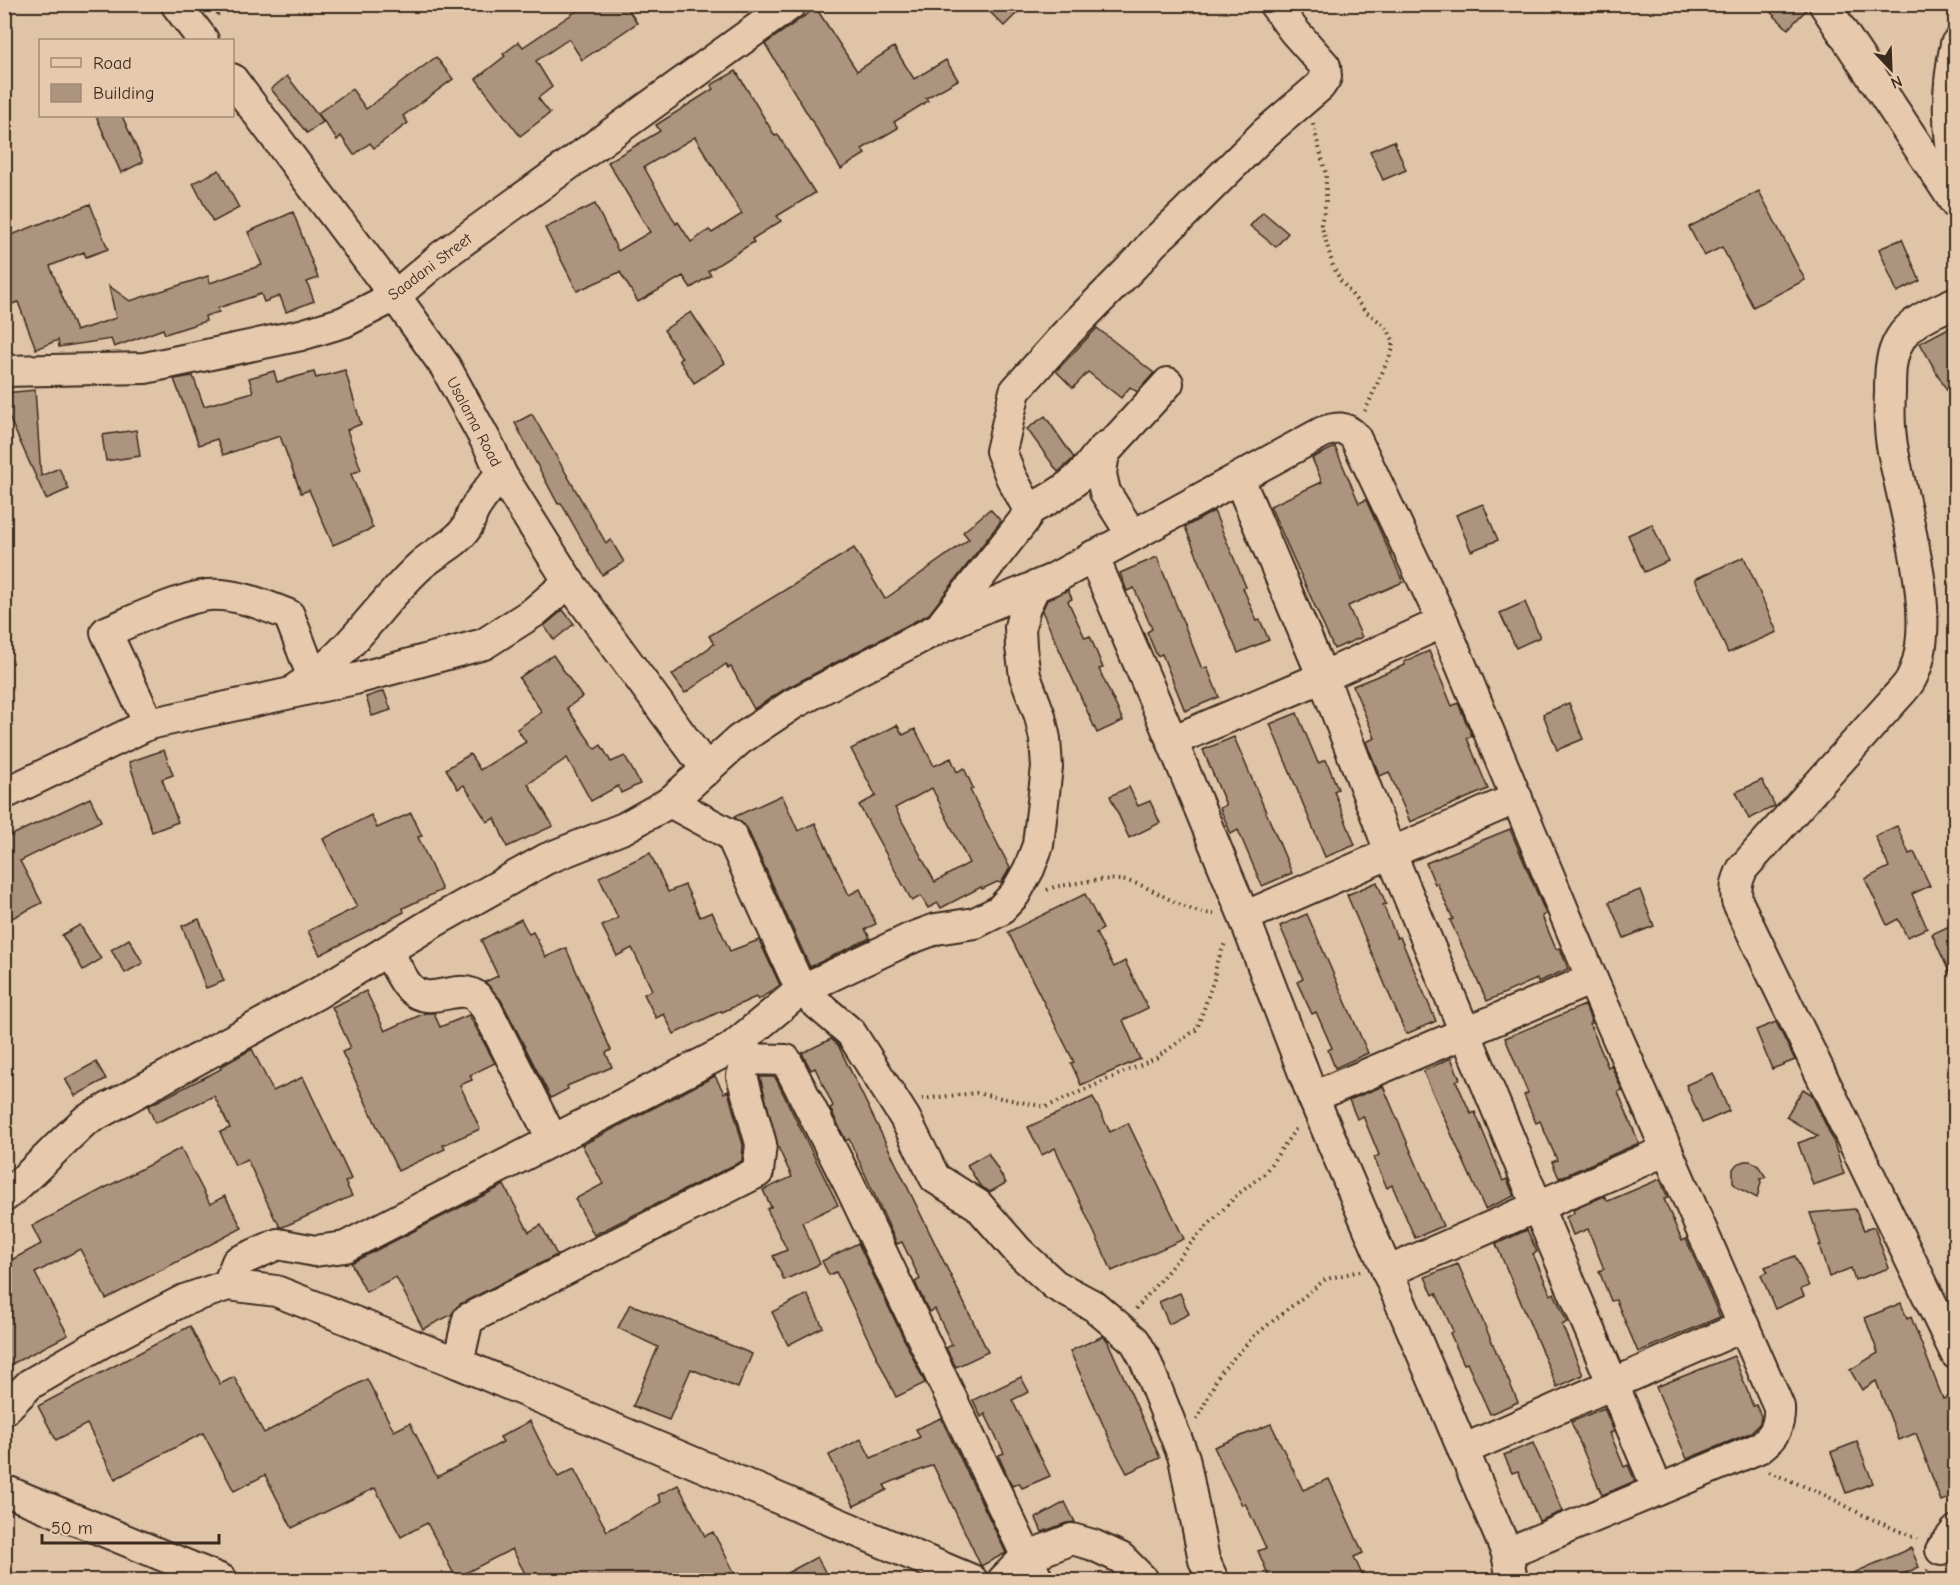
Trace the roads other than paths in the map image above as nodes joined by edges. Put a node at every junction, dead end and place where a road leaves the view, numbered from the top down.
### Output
1 (176, 4) edge
2 (791, 4) edge
3 (1274, 4) edge
4 (1824, 4) edge
5 (202, 39) edge
6 (1956, 44) edge
7 (234, 83) edge
8 (1954, 153) edge
9 (1956, 204) edge
10 (395, 296) junction
11 (1956, 302) edge
12 (4, 371) edge
13 (1168, 383) dead end
14 (1116, 440) junction
15 (501, 474) junction
16 (1239, 479) junction
17 (1029, 510) junction
18 (1132, 535) junction
19 (1093, 556) junction
20 (569, 582) junction
21 (1034, 588) junction
22 (1443, 622) junction
23 (939, 628) junction
24 (1323, 677) junction
25 (313, 678) junction
26 (280, 697) junction
27 (149, 724) junction
28 (1173, 741) junction
29 (707, 770) junction
30 (4, 794) edge
31 (1517, 798) junction
32 (670, 802) junction
33 (1391, 854) junction
34 (1245, 918) junction
35 (388, 951) junction
36 (1592, 979) junction
37 (801, 990) junction
38 (1465, 1033) junction
39 (737, 1054) junction
40 (1316, 1104) junction
41 (552, 1139) junction
42 (1667, 1150) junction
43 (4, 1197) edge
44 (1537, 1206) junction
45 (1385, 1267) junction
46 (228, 1285) junction
47 (1744, 1326) junction
48 (1956, 1354) edge
49 (458, 1363) junction
50 (1613, 1384) junction
51 (4, 1410) edge
52 (1463, 1450) junction
53 (4, 1490) edge
54 (1658, 1490) junction
55 (1510, 1567) edge
56 (1032, 1569) edge
57 (222, 1581) edge
58 (972, 1581) edge
59 (1003, 1581) edge
60 (1143, 1581) edge
61 (1213, 1581) edge

1 - 5 street
2 - 10 street, Saadani Street
3 - 17 street
4 - 9 street
6 - 8 street
7 - 10 street, Usalama Road
10 - 12 street, Saadani Street
10 - 15 street, Usalama Road
11 - 48 street
13 - 14 street
14 - 17 street
14 - 18 street
15 - 20 street, Usalama Road
15 - 25 street
16 - 18 street
16 - 22 street
16 - 24 street
17 - 23 street
18 - 19 street
19 - 21 street
19 - 28 street
20 - 26 street
20 - 29 street, Usalama Road
21 - 23 street
21 - 37 street
22 - 24 street
22 - 31 street
23 - 29 street
24 - 28 street
24 - 33 street
25 - 26 street
25 - 27 street
26 - 27 street
27 - 30 street
28 - 34 street
29 - 32 street
31 - 33 street
31 - 36 street
32 - 35 street
32 - 37 street
33 - 34 street
33 - 38 street
34 - 40 street
35 - 41 street
35 - 43 street
36 - 38 street
36 - 42 street
37 - 39 street
37 - 61 street
38 - 40 street
38 - 44 street
39 - 41 street
39 - 49 street
39 - 56 street
40 - 45 street
41 - 46 street
42 - 44 street
42 - 47 street
44 - 45 street
44 - 50 street
45 - 52 street
46 - 49 street
46 - 51 street
47 - 50 street
47 - 54 street
49 - 58 street
50 - 52 street
50 - 54 street
52 - 55 street
53 - 57 street
54 - 55 street
56 - 59 street
56 - 60 street

